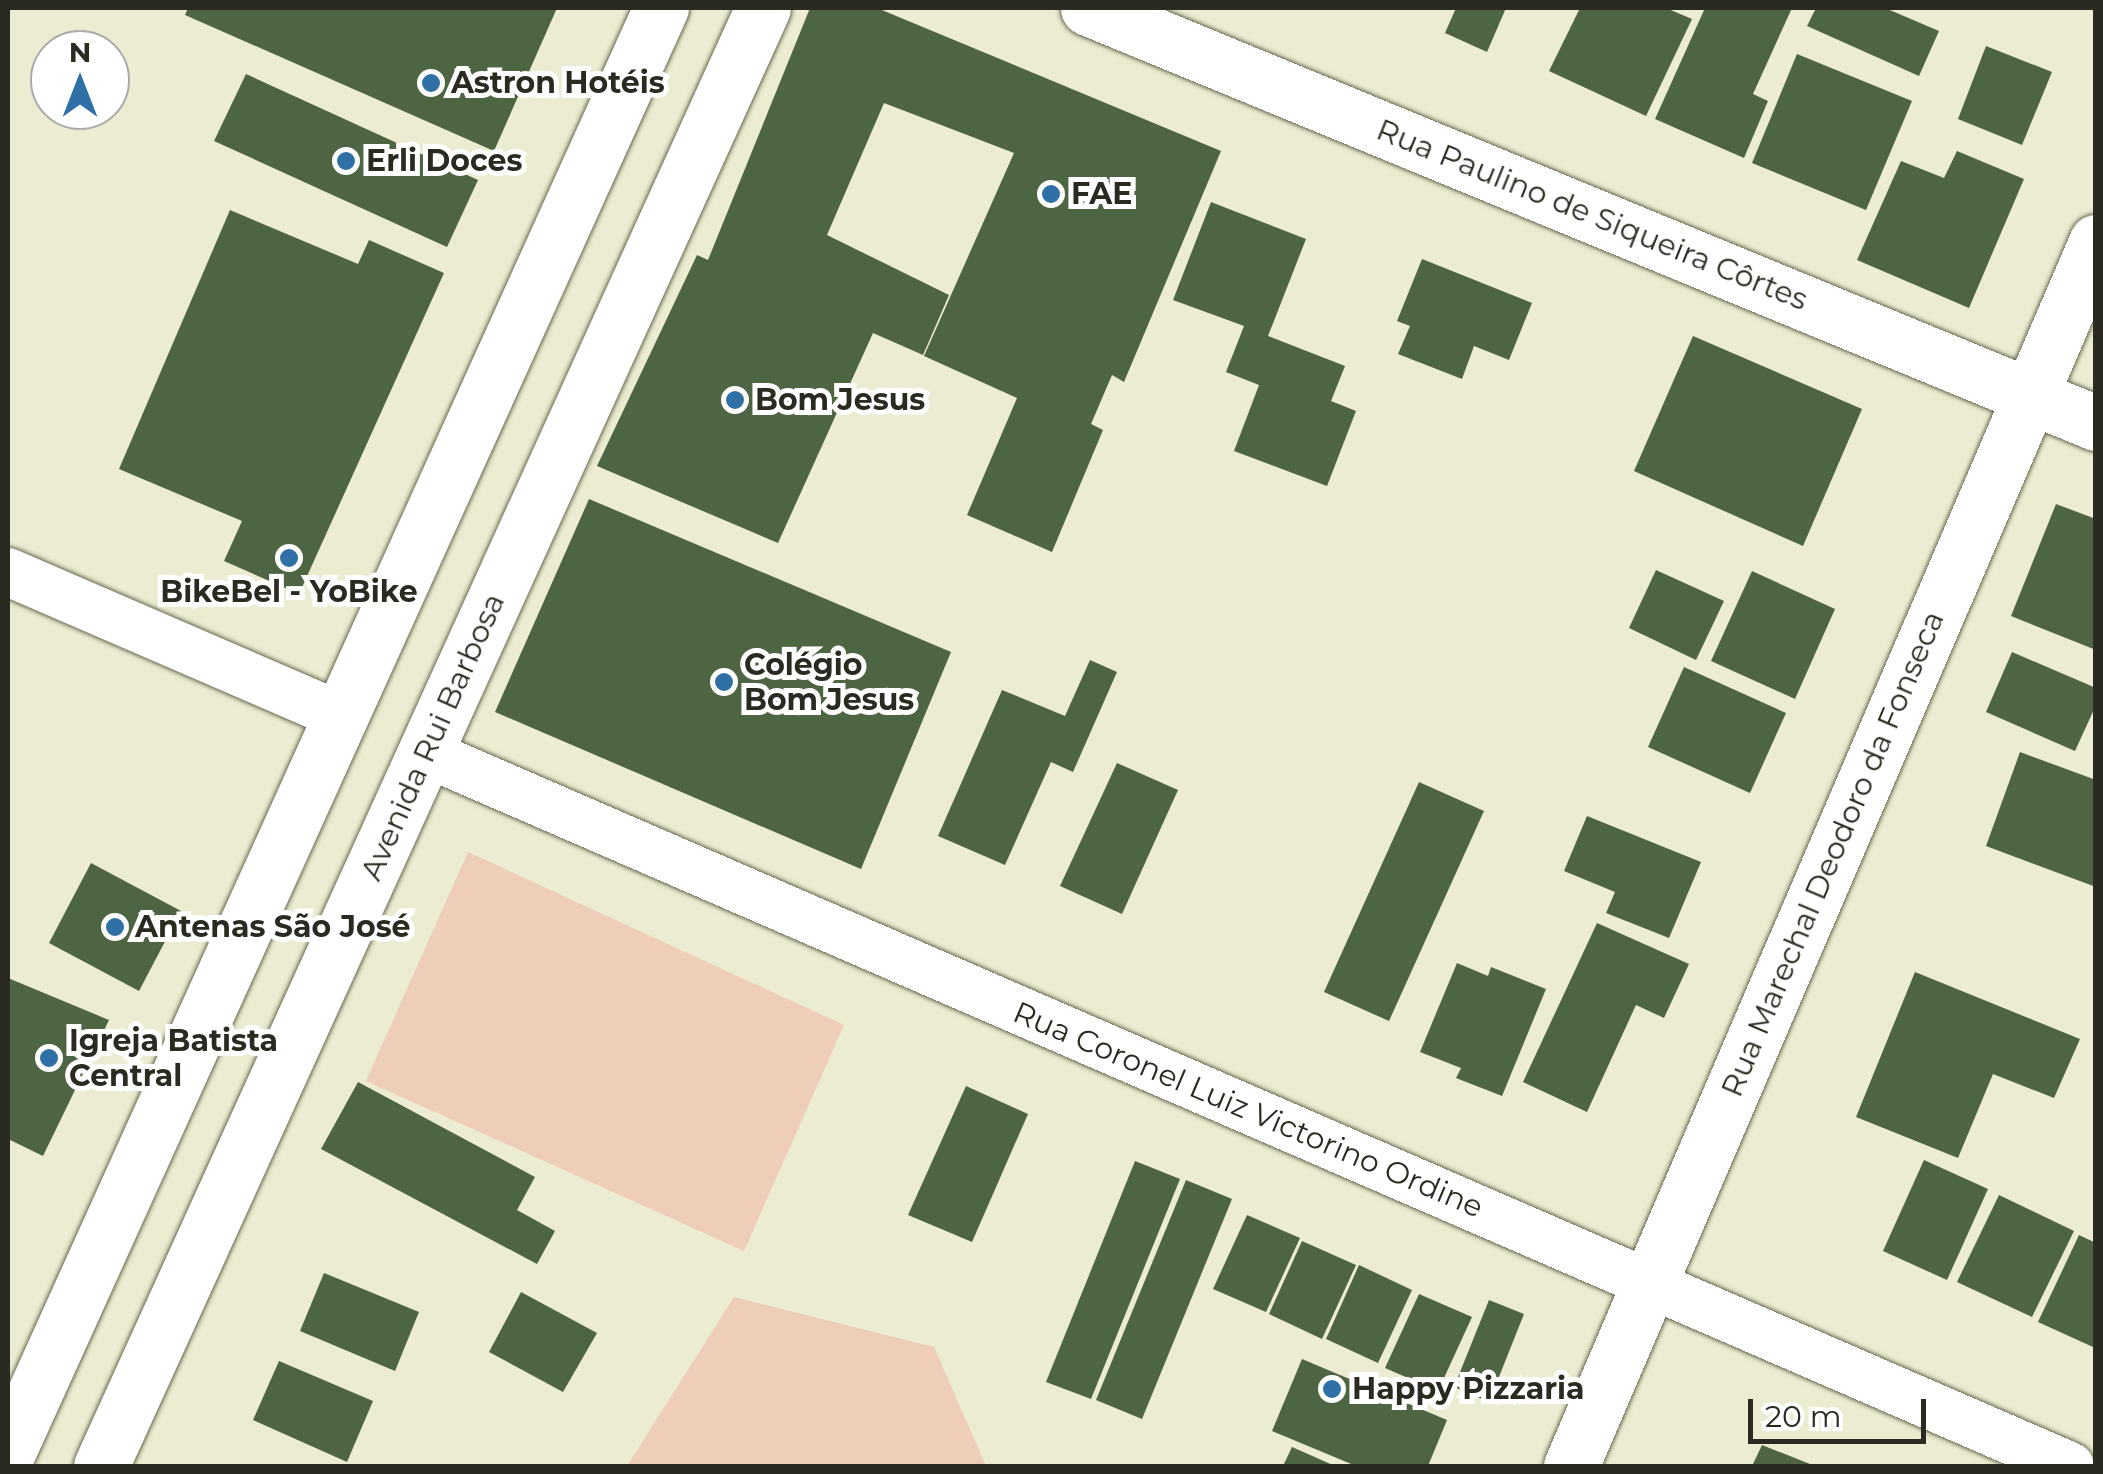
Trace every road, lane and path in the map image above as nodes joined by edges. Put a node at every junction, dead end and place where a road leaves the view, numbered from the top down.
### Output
1 (661, 8) edge
2 (763, 8) edge
3 (1088, 8) edge
4 (2096, 242) edge
5 (2030, 396) junction
6 (2096, 423) edge
7 (8, 572) edge
8 (340, 716) junction
9 (426, 753) junction
10 (1650, 1284) junction
11 (8, 1452) edge
12 (101, 1466) edge
13 (1571, 1466) edge
14 (2070, 1466) edge

1 - 8 main road
2 - 9 main road, Avenida Rui Barbosa
3 - 5 main road, Rua Paulino de Siqueira Côrtes
4 - 5 main road, Rua Marechal Deodoro da Fonseca
5 - 6 main road, Rua Paulino de Siqueira Côrtes
5 - 10 main road, Rua Marechal Deodoro da Fonseca
7 - 8 street
8 - 11 main road
9 - 10 street, Rua Coronel Luiz Victorino Ordine
9 - 12 main road, Avenida Rui Barbosa
10 - 13 main road, Rua Marechal Deodoro da Fonseca
10 - 14 street, Rua Coronel Luiz Victorino Ordine

